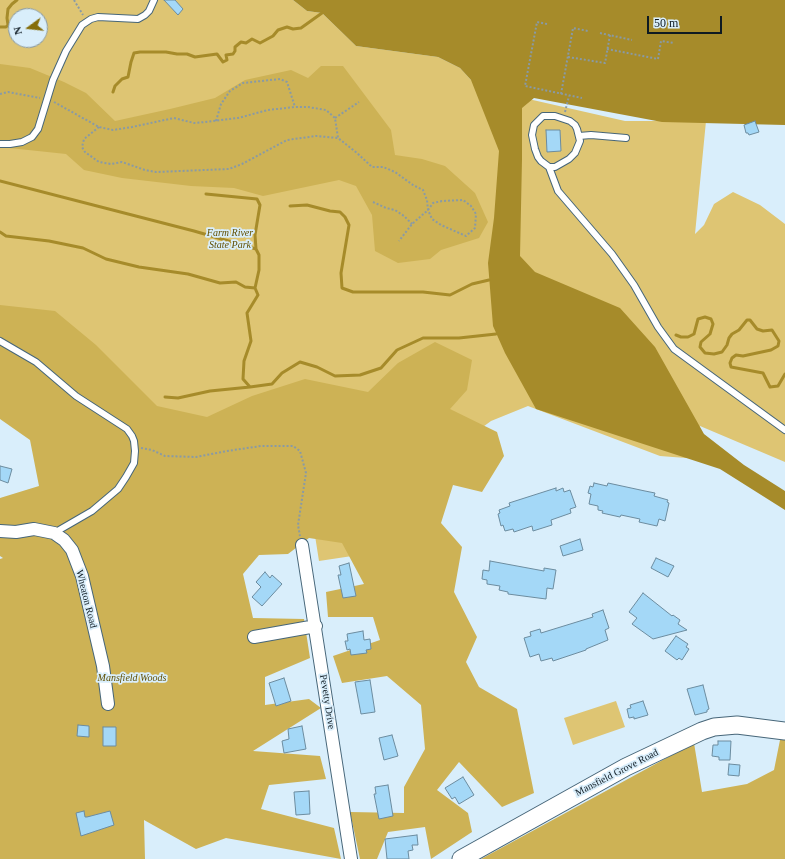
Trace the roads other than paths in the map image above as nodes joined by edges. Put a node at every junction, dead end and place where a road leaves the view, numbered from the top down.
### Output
1 (154, 0) edge
2 (579, 136) junction
3 (626, 138) dead end
4 (0, 144) edge
5 (548, 167) junction
6 (0, 341) edge
7 (785, 430) edge
8 (0, 531) edge
9 (54, 533) junction
10 (302, 545) road end
11 (316, 626) junction
12 (254, 637) dead end
13 (108, 704) dead end
14 (785, 730) edge
15 (351, 859) edge
16 (460, 859) edge

1 - 4 lane
2 - 3 lane
2 - 5 lane
2 - 5 lane
5 - 7 lane
6 - 9 lane
8 - 9 street
9 - 13 street, Wheaton Road
10 - 11 street, Pevetty Drive
11 - 12 street
11 - 15 street, Pevetty Drive
14 - 16 street, Mansfield Grove Road

